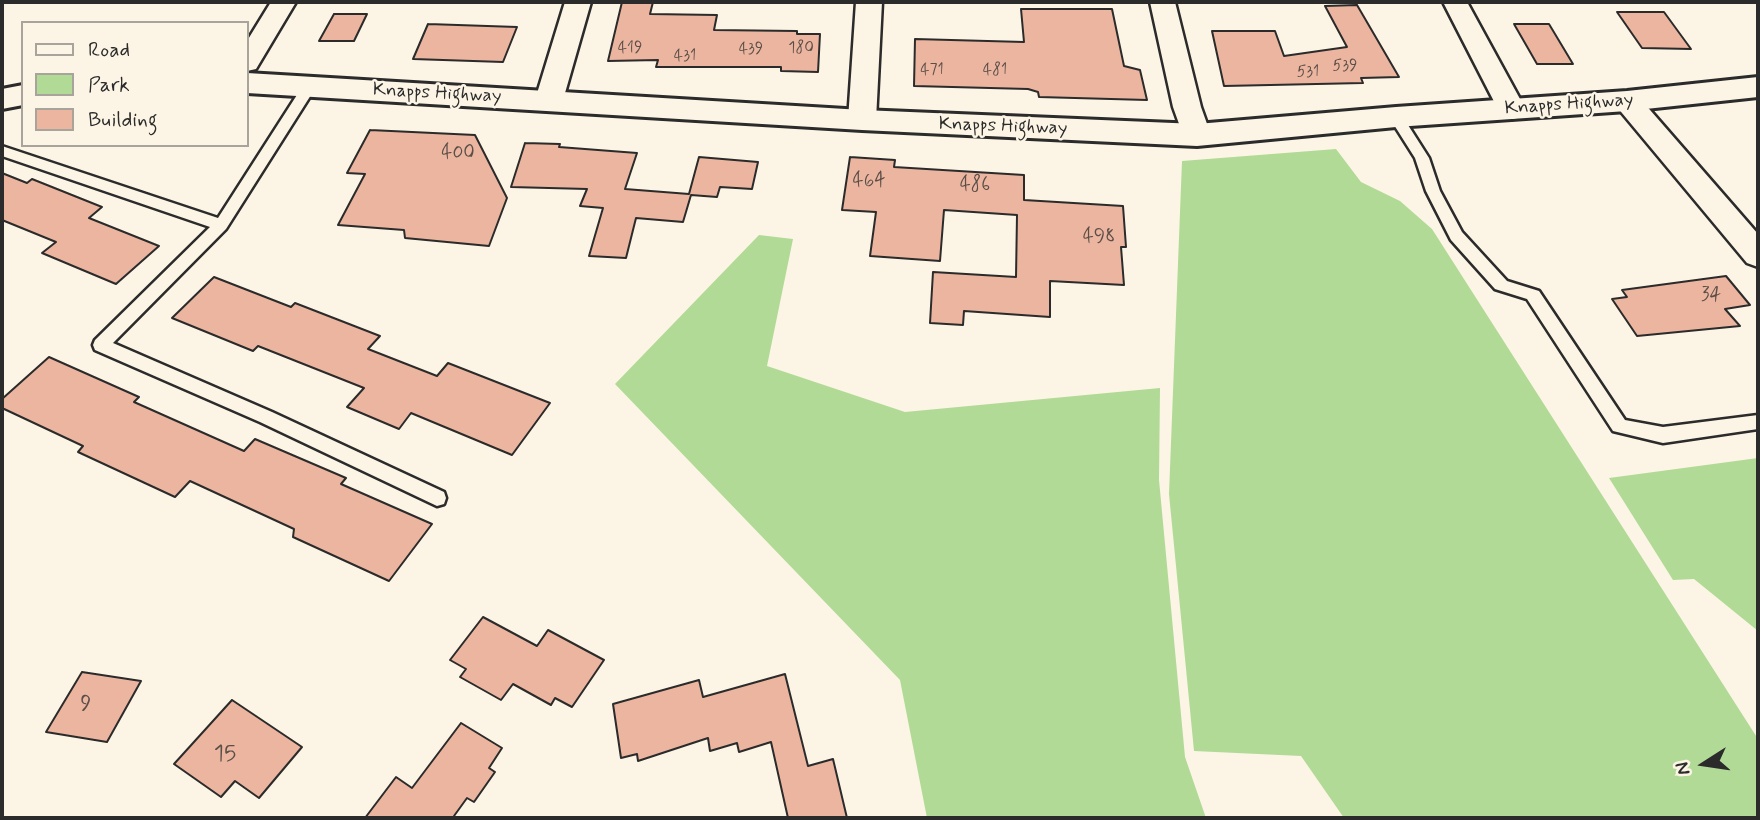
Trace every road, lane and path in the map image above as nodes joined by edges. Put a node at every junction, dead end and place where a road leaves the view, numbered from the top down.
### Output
1 (283, 2) edge
2 (578, 2) edge
3 (869, 2) edge
4 (1162, 2) edge
5 (1455, 2) edge
6 (248, 61) edge
7 (248, 83) edge
8 (309, 87) junction
9 (1758, 87) edge
10 (21, 94) edge
11 (2, 99) edge
12 (549, 100) junction
13 (1627, 101) junction
14 (1512, 110) junction
15 (1396, 117) junction
16 (862, 120) junction
17 (1197, 135) junction
18 (2, 151) edge
19 (221, 225) junction
20 (1758, 255) edge
21 (1758, 422) edge
22 (437, 498) dead end

1 - 6 street
2 - 12 street
3 - 16 street
4 - 17 street
5 - 14 street
7 - 8 street, Knapps Highway
8 - 12 street, Knapps Highway
8 - 19 lane
9 - 13 street, Knapps Highway
10 - 11 street
12 - 16 street, Knapps Highway
13 - 14 street, Knapps Highway
13 - 20 street
14 - 15 street, Knapps Highway
15 - 17 street, Knapps Highway
15 - 21 lane
16 - 17 street, Knapps Highway
18 - 19 lane
19 - 22 lane

